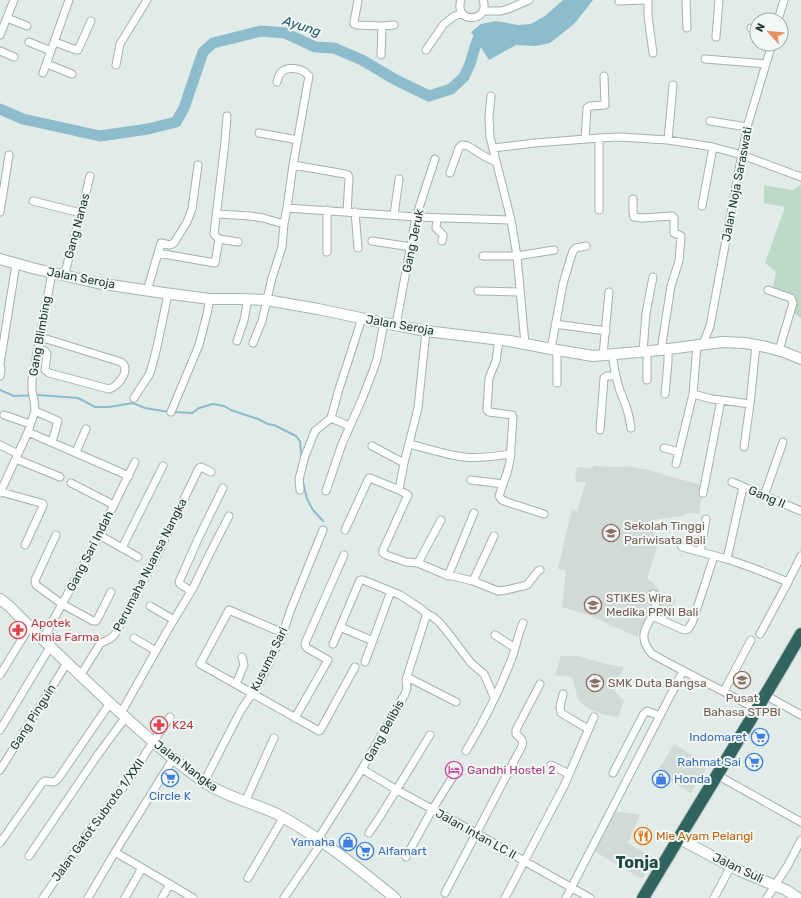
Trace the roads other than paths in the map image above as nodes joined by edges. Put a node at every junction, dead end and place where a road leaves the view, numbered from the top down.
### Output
1 (14, 0) edge
2 (69, 0) edge
3 (147, 0) edge
4 (358, 0) edge
5 (461, 0) edge
6 (482, 0) edge
7 (529, 0) edge
8 (644, 0) edge
9 (648, 0) edge
10 (686, 0) edge
11 (719, 0) edge
12 (784, 0) edge
13 (619, 2) dead end
14 (483, 11) junction
15 (780, 12) edge
16 (462, 13) junction
17 (7, 18) junction
18 (91, 21) dead end
19 (394, 25) dead end
20 (27, 26) dead end
21 (382, 26) junction
22 (686, 28) dead end
23 (0, 35) edge
24 (716, 37) dead end
25 (29, 42) dead end
26 (55, 42) junction
27 (426, 50) dead end
28 (0, 51) edge
29 (51, 51) junction
30 (770, 52) edge
31 (652, 53) dead end
32 (381, 55) dead end
33 (14, 58) dead end
34 (705, 60) dead end
35 (47, 64) junction
36 (766, 64) junction
37 (116, 65) dead end
38 (43, 73) dead end
39 (72, 74) dead end
40 (604, 76) dead end
41 (277, 82) dead end
42 (673, 85) dead end
43 (491, 96) dead end
44 (227, 116) dead end
45 (710, 120) dead end
46 (747, 127) junction
47 (259, 133) dead end
48 (599, 138) junction
49 (585, 139) junction
50 (298, 140) junction
51 (668, 140) junction
52 (713, 147) junction
53 (493, 148) junction
54 (9, 155) dead end
55 (742, 155) junction
56 (435, 159) dead end
57 (496, 162) junction
58 (198, 165) dead end
59 (293, 165) junction
60 (450, 173) dead end
61 (90, 176) dead end
62 (801, 177) edge
63 (399, 179) dead end
64 (632, 199) dead end
65 (33, 201) dead end
66 (702, 206) dead end
67 (287, 208) junction
68 (327, 210) junction
69 (599, 210) dead end
70 (0, 212) edge
71 (347, 212) junction
72 (355, 212) junction
73 (81, 213) junction
74 (217, 214) junction
75 (394, 215) junction
76 (416, 217) junction
77 (437, 218) junction
78 (511, 220) junction
79 (284, 224) junction
80 (219, 239) junction
81 (372, 241) dead end
82 (442, 241) dead end
83 (238, 242) dead end
84 (586, 246) dead end
85 (411, 247) junction
86 (358, 248) dead end
87 (554, 250) dead end
88 (158, 252) junction
89 (327, 252) dead end
90 (483, 256) dead end
91 (517, 256) junction
92 (0, 259) edge
93 (16, 264) junction
94 (52, 273) junction
95 (64, 276) junction
96 (653, 277) dead end
97 (768, 290) dead end
98 (147, 291) junction
99 (478, 291) dead end
100 (520, 292) junction
101 (610, 292) dead end
102 (168, 294) junction
103 (210, 299) junction
104 (248, 299) junction
105 (266, 300) junction
106 (362, 318) junction
107 (384, 323) junction
108 (555, 324) junction
109 (396, 325) junction
110 (710, 326) junction
111 (426, 331) junction
112 (606, 331) junction
113 (40, 338) junction
114 (500, 340) junction
115 (237, 341) dead end
116 (714, 342) junction
117 (253, 343) dead end
118 (525, 344) junction
119 (700, 344) junction
120 (756, 345) junction
121 (38, 348) junction
122 (664, 349) junction
123 (554, 350) junction
124 (779, 350) junction
125 (645, 351) junction
126 (607, 355) junction
127 (801, 359) edge
128 (0, 365) edge
129 (0, 376) edge
130 (615, 376) junction
131 (647, 380) dead end
132 (557, 383) dead end
133 (665, 394) dead end
134 (693, 394) junction
135 (134, 398) dead end
136 (721, 400) junction
137 (750, 404) junction
138 (35, 411) junction
139 (171, 412) dead end
140 (4, 415) dead end
141 (331, 418) junction
142 (349, 426) junction
143 (29, 428) junction
144 (631, 428) dead end
145 (86, 429) dead end
146 (600, 430) dead end
147 (52, 442) junction
148 (782, 442) dead end
149 (409, 444) junction
150 (0, 445) edge
151 (372, 446) dead end
152 (744, 447) dead end
153 (664, 448) dead end
154 (76, 452) junction
155 (679, 452) junction
156 (511, 454) junction
157 (17, 457) junction
158 (135, 462) dead end
159 (404, 463) junction
160 (676, 464) dead end
161 (163, 466) dead end
162 (211, 472) dead end
163 (129, 476) junction
164 (60, 477) dead end
165 (471, 480) dead end
166 (732, 482) dead end
167 (71, 483) dead end
168 (503, 484) junction
169 (743, 487) junction
170 (223, 488) dead end
171 (300, 490) dead end
172 (399, 490) junction
173 (326, 491) dead end
174 (0, 493) edge
175 (703, 493) dead end
176 (764, 496) junction
177 (114, 505) junction
178 (801, 511) edge
179 (474, 513) dead end
180 (544, 514) dead end
181 (229, 516) dead end
182 (706, 519) dead end
183 (441, 520) dead end
184 (323, 530) dead end
185 (345, 530) dead end
186 (56, 535) dead end
187 (99, 535) junction
188 (494, 536) dead end
189 (25, 545) dead end
190 (682, 547) dead end
191 (122, 548) junction
192 (700, 552) junction
193 (344, 555) dead end
194 (714, 556) junction
195 (801, 556) edge
196 (138, 557) dead end
197 (727, 559) junction
198 (418, 563) junction
199 (540, 570) dead end
200 (448, 576) junction
201 (473, 581) junction
202 (788, 582) junction
203 (192, 591) junction
204 (391, 591) junction
205 (111, 592) dead end
206 (653, 594) dead end
207 (0, 600) edge
208 (62, 604) junction
209 (150, 606) dead end
210 (426, 614) junction
211 (652, 616) junction
212 (174, 620) junction
213 (522, 623) dead end
214 (30, 626) junction
215 (340, 627) junction
216 (283, 633) junction
217 (760, 634) dead end
218 (801, 634) edge
219 (495, 635) dead end
220 (134, 638) dead end
221 (42, 639) junction
222 (751, 640) dead end
223 (373, 641) junction
224 (333, 644) dead end
225 (50, 647) junction
226 (515, 648) junction
227 (156, 651) junction
228 (242, 657) dead end
229 (365, 662) dead end
230 (67, 663) junction
231 (355, 667) dead end
232 (684, 671) junction
233 (0, 675) edge
234 (80, 676) junction
235 (407, 677) junction
236 (236, 684) junction
237 (540, 684) dead end
238 (724, 691) junction
239 (252, 693) junction
240 (563, 694) dead end
241 (494, 697) junction
242 (768, 697) junction
243 (456, 702) dead end
244 (110, 703) junction
245 (756, 710) junction
246 (801, 715) edge
247 (123, 716) junction
248 (660, 716) junction
249 (170, 717) dead end
250 (594, 717) dead end
251 (295, 718) junction
252 (588, 729) junction
253 (0, 730) edge
254 (430, 736) dead end
255 (274, 738) dead end
256 (153, 742) junction
257 (466, 751) dead end
258 (173, 759) junction
259 (551, 765) dead end
260 (0, 770) edge
261 (362, 770) junction
262 (457, 770) dead end
263 (613, 773) dead end
264 (569, 774) junction
265 (717, 775) junction
266 (204, 782) junction
267 (396, 790) junction
268 (245, 802) junction
269 (432, 810) junction
270 (283, 818) junction
271 (801, 822) edge
272 (369, 833) dead end
273 (476, 833) junction
274 (320, 840) junction
275 (681, 840) junction
276 (801, 840) edge
277 (0, 843) edge
278 (115, 852) junction
279 (798, 855) edge
280 (29, 856) dead end
281 (406, 857) dead end
282 (524, 862) junction
283 (731, 866) junction
284 (142, 868) junction
285 (248, 878) dead end
286 (170, 884) junction
287 (775, 885) junction
288 (571, 888) junction
289 (445, 893) dead end
290 (43, 898) edge
291 (88, 898) edge
292 (125, 898) edge
293 (162, 898) edge
294 (193, 898) edge
295 (284, 898) edge
296 (396, 898) edge
297 (506, 898) edge
298 (566, 898) edge
299 (590, 898) edge
300 (643, 898) edge
301 (714, 898) edge
302 (767, 898) edge
303 (798, 898) edge

1 - 17 street
2 - 26 street
3 - 37 street
4 - 21 street
5 - 16 street
6 - 14 street
7 - 14 street
8 - 13 street
9 - 31 street
10 - 22 street
11 - 24 street
12 - 15 street
14 - 16 street
16 - 27 street
17 - 20 street
17 - 23 street
18 - 26 street
19 - 21 street
21 - 32 street
25 - 29 street
26 - 29 street
28 - 33 street
29 - 35 street
30 - 36 street, Jalan Noja Saraswati
34 - 36 street
35 - 38 street
35 - 39 street
36 - 46 street, Jalan Noja Saraswati
40 - 49 street
41 - 50 street
42 - 51 street
43 - 53 street
44 - 74 street
45 - 46 street
46 - 55 street, Jalan Noja Saraswati
47 - 50 street
48 - 49 street
48 - 51 street
48 - 69 street
49 - 53 street
50 - 59 street
51 - 52 street
52 - 55 street
52 - 66 street
53 - 57 street
54 - 70 street
55 - 62 street
55 - 110 street, Jalan Noja Saraswati
56 - 76 street, Gang Jeruk
57 - 60 street
57 - 78 street
58 - 88 street
59 - 67 street
59 - 71 street
61 - 73 street, Gang Nanas
63 - 75 street
64 - 122 street
65 - 73 street
67 - 68 street
67 - 79 street
68 - 71 street
68 - 89 street
71 - 72 street
72 - 75 street
72 - 86 street
73 - 95 street, Gang Nanas
74 - 79 street
74 - 80 street
75 - 76 street
76 - 77 street
76 - 85 street, Gang Jeruk
77 - 78 street
77 - 82 street
78 - 91 street
79 - 105 street
80 - 83 street
80 - 88 street
81 - 85 street
84 - 108 street
85 - 109 street, Gang Jeruk
87 - 91 street
88 - 98 street
90 - 91 street
91 - 100 street
92 - 93 street, Jalan Seroja
93 - 94 street, Jalan Seroja
93 - 128 street
94 - 95 street, Jalan Seroja
94 - 113 street, Gang Blimbing
95 - 98 street, Jalan Seroja
96 - 125 street
97 - 124 street
98 - 102 street, Jalan Seroja
99 - 100 street
100 - 118 street
101 - 112 street
102 - 103 street, Jalan Seroja
102 - 135 street
103 - 104 street, Jalan Seroja
103 - 139 street
104 - 105 street, Jalan Seroja
104 - 115 street
105 - 106 street, Jalan Seroja
105 - 117 street
106 - 107 street, Jalan Seroja
106 - 141 street
107 - 109 street, Jalan Seroja
107 - 142 street
108 - 112 street
108 - 123 street
109 - 111 street, Jalan Seroja
110 - 116 street, Jalan Noja Saraswati
110 - 119 street, Jalan Noja Saraswati
111 - 114 street, Jalan Seroja
111 - 149 street
112 - 126 street
113 - 121 street, Gang Blimbing
113 - 121 street
114 - 118 street, Jalan Seroja
114 - 156 street
116 - 119 street, Jalan Seroja
116 - 120 street, Jalan Seroja
118 - 123 street, Jalan Seroja
119 - 122 street, Jalan Seroja
119 - 134 street, Jalan Noja Saraswati
120 - 124 street, Jalan Seroja
120 - 137 street
121 - 138 street, Gang Blimbing
122 - 125 street, Jalan Seroja
122 - 133 street
123 - 126 street, Jalan Seroja
123 - 132 street
124 - 127 street, Jalan Seroja
125 - 126 street, Jalan Seroja
125 - 131 street
126 - 130 street
128 - 129 street
130 - 144 street
130 - 146 street
134 - 136 street
134 - 155 street, Jalan Noja Saraswati
136 - 137 street
136 - 175 street
137 - 152 street
138 - 143 street
138 - 147 street
140 - 143 street
141 - 142 street
141 - 171 street
142 - 173 street
143 - 147 street
143 - 157 street
145 - 154 street
147 - 154 street
148 - 176 street
149 - 156 street
149 - 159 street
150 - 157 street
151 - 159 street
153 - 155 street
154 - 163 street
155 - 160 street, Jalan Noja Saraswati
156 - 168 street
157 - 164 street
157 - 174 street
158 - 163 street, Gang Sari Indah
159 - 172 street
161 - 191 street
162 - 234 street, Perumaha Nuansa Nangka
163 - 177 street, Gang Sari Indah
165 - 168 street
166 - 169 street, Gang II
167 - 177 street
168 - 180 street
169 - 176 street, Gang II
169 - 197 street
170 - 203 street
172 - 185 street
172 - 198 street
174 - 189 street
176 - 178 street, Gang II
177 - 187 street, Gang Sari Indah
179 - 200 street
181 - 203 street
182 - 192 street
183 - 198 street
184 - 216 street, Kusuma Sari
186 - 208 street
187 - 191 street
187 - 208 street, Gang Sari Indah
188 - 201 street
190 - 192 street
191 - 196 street
192 - 194 street
193 - 251 street
194 - 197 street
194 - 211 street
195 - 202 street
197 - 202 street
198 - 200 street
199 - 201 street
200 - 201 street
202 - 217 street
203 - 212 street
204 - 210 street
204 - 215 street
204 - 223 street
205 - 208 street
206 - 211 street
207 - 214 street, Jalan Nangka
208 - 221 street, Gang Sari Indah
209 - 212 street
210 - 235 street, Gang Belibis
210 - 241 street
211 - 232 street
212 - 227 street
213 - 226 street
214 - 221 street, Jalan Nangka
214 - 233 street
215 - 223 street
215 - 224 street
216 - 236 street
216 - 239 street, Kusuma Sari
218 - 242 highway
219 - 226 street
220 - 227 street
221 - 225 street, Jalan Nangka
222 - 238 street
223 - 229 street
225 - 230 street, Jalan Nangka
225 - 253 street
226 - 241 street
227 - 247 street
228 - 236 street
230 - 234 street, Jalan Nangka
230 - 260 street, Gang Pinguin
231 - 251 street
232 - 238 street
232 - 248 street
234 - 244 street, Jalan Nangka
235 - 243 street
235 - 261 street, Gang Belibis
236 - 239 street
237 - 273 street
238 - 245 street
239 - 251 street
239 - 266 street, Kusuma Sari
240 - 252 street
241 - 257 street
242 - 245 highway
242 - 246 street
244 - 247 street, Jalan Nangka
244 - 277 street
245 - 265 highway
247 - 256 street, Jalan Nangka
247 - 280 street
248 - 263 street
248 - 288 street
249 - 256 street, Jalan Gatot Subroto 1/XXII
250 - 252 street
252 - 264 street
254 - 267 street
255 - 268 street
256 - 258 street, Jalan Nangka
256 - 290 street, Jalan Gatot Subroto 1/XXII
258 - 266 street, Jalan Nangka
258 - 278 street
259 - 264 street
261 - 267 street, Jalan Intan LC II
261 - 274 street, Gang Belibis
262 - 269 street
264 - 282 street
265 - 271 street
265 - 275 highway
266 - 268 street, Jalan Nangka
267 - 269 street, Jalan Intan LC II
267 - 272 street
268 - 270 street, Jalan Nangka
269 - 273 street, Jalan Intan LC II
269 - 281 street
270 - 274 street, Jalan Nangka
270 - 285 street
273 - 282 street, Jalan Intan LC II
273 - 289 street
274 - 295 street, Gang Belibis
274 - 296 street, Jalan Nangka
275 - 283 street, Jalan Suli
275 - 300 highway
276 - 279 street
278 - 284 street
278 - 291 street
279 - 287 street
282 - 288 street, Jalan Intan LC II
282 - 297 street
283 - 287 street, Jalan Suli
283 - 301 street
284 - 286 street
284 - 292 street
286 - 293 street
286 - 294 street
287 - 302 street
287 - 303 street, Jalan Suli
288 - 298 street
288 - 299 street, Jalan Intan LC II

